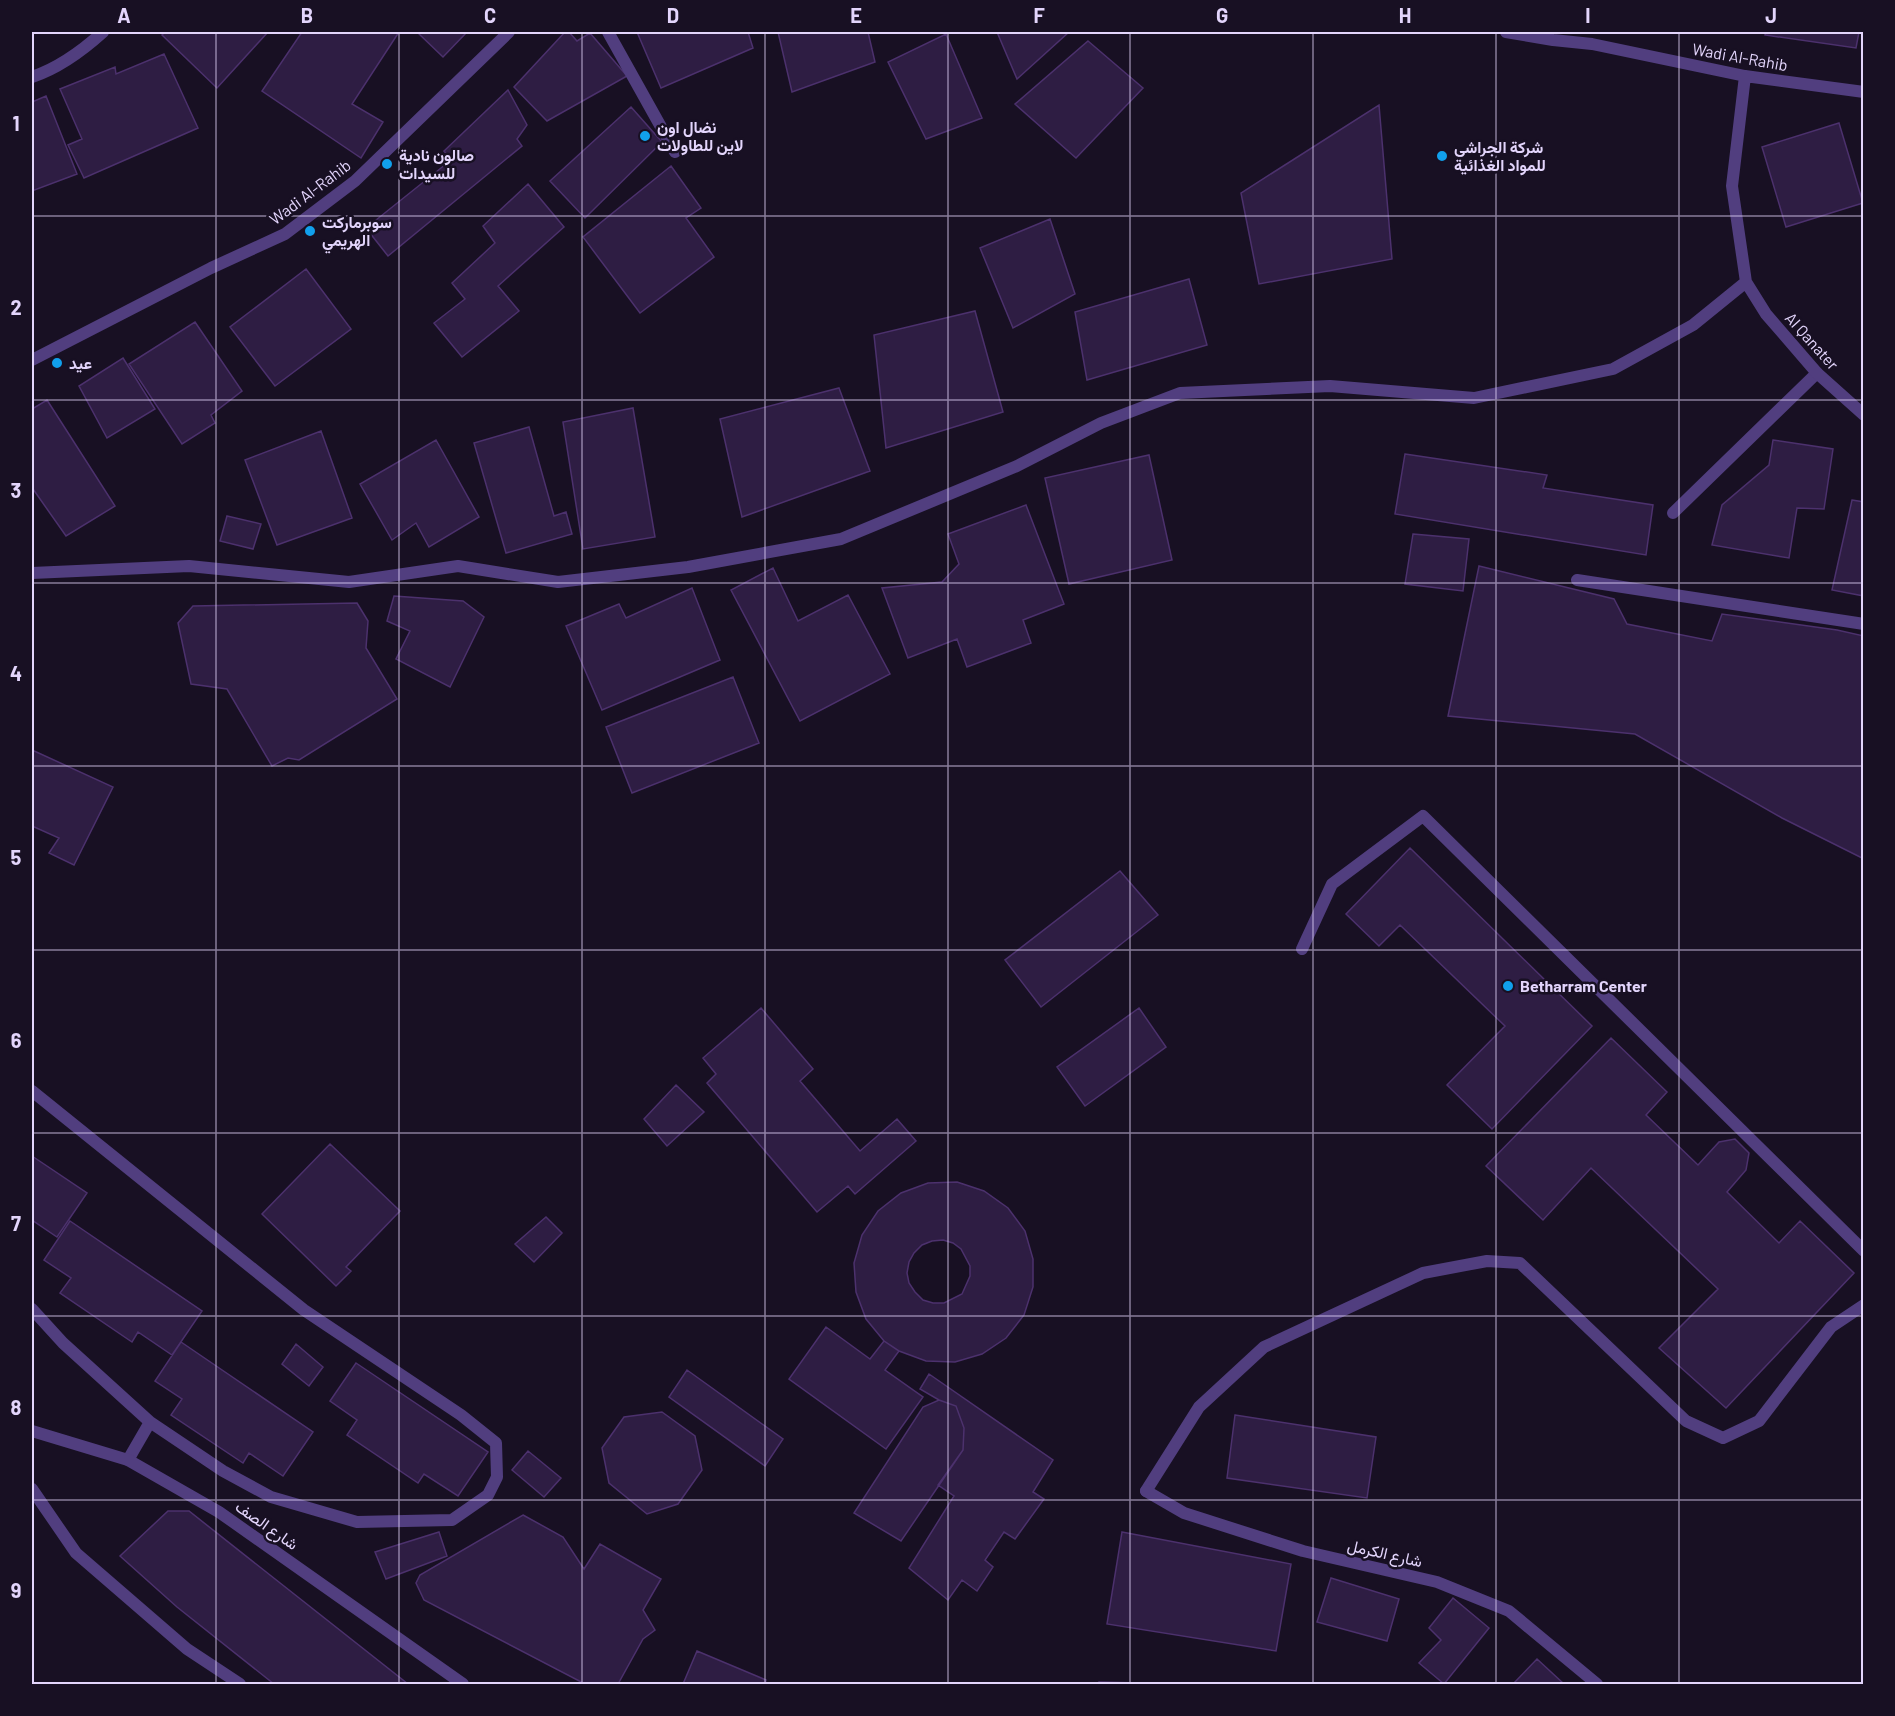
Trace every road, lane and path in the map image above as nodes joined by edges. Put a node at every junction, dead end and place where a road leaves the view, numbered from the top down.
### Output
1 (102, 32) edge
2 (509, 32) edge
3 (608, 32) edge
4 (1506, 32) edge
5 (1554, 36) edge
6 (1745, 76) junction
7 (32, 77) edge
8 (1863, 92) edge
9 (675, 152) dead end
10 (1746, 282) junction
11 (32, 360) edge
12 (1817, 373) junction
13 (1863, 415) edge
14 (1673, 513) dead end
15 (32, 573) edge
16 (1577, 580) dead end
17 (1863, 624) edge
18 (1302, 949) dead end
19 (32, 1091) edge
20 (1863, 1251) edge
21 (1863, 1305) edge
22 (32, 1309) edge
23 (150, 1422) junction
24 (32, 1431) edge
25 (128, 1460) junction
26 (32, 1489) edge
27 (240, 1684) edge
28 (463, 1684) edge
29 (1597, 1684) edge

1 - 7 street
2 - 11 street, Wadi Al-Rahib
3 - 9 street
4 - 5 street, Wadi Al-Rahib
5 - 6 street, Wadi Al-Rahib
6 - 8 street, Wadi Al-Rahib
6 - 10 street
10 - 12 street, Al Qanater
10 - 15 street
12 - 13 street, Al Qanater
12 - 14 street
16 - 17 street
18 - 20 street
19 - 23 street
21 - 29 street, شارع الكرمل
22 - 23 street
23 - 25 street
24 - 25 street, شارع الصف
25 - 28 street, شارع الصف
26 - 27 street

